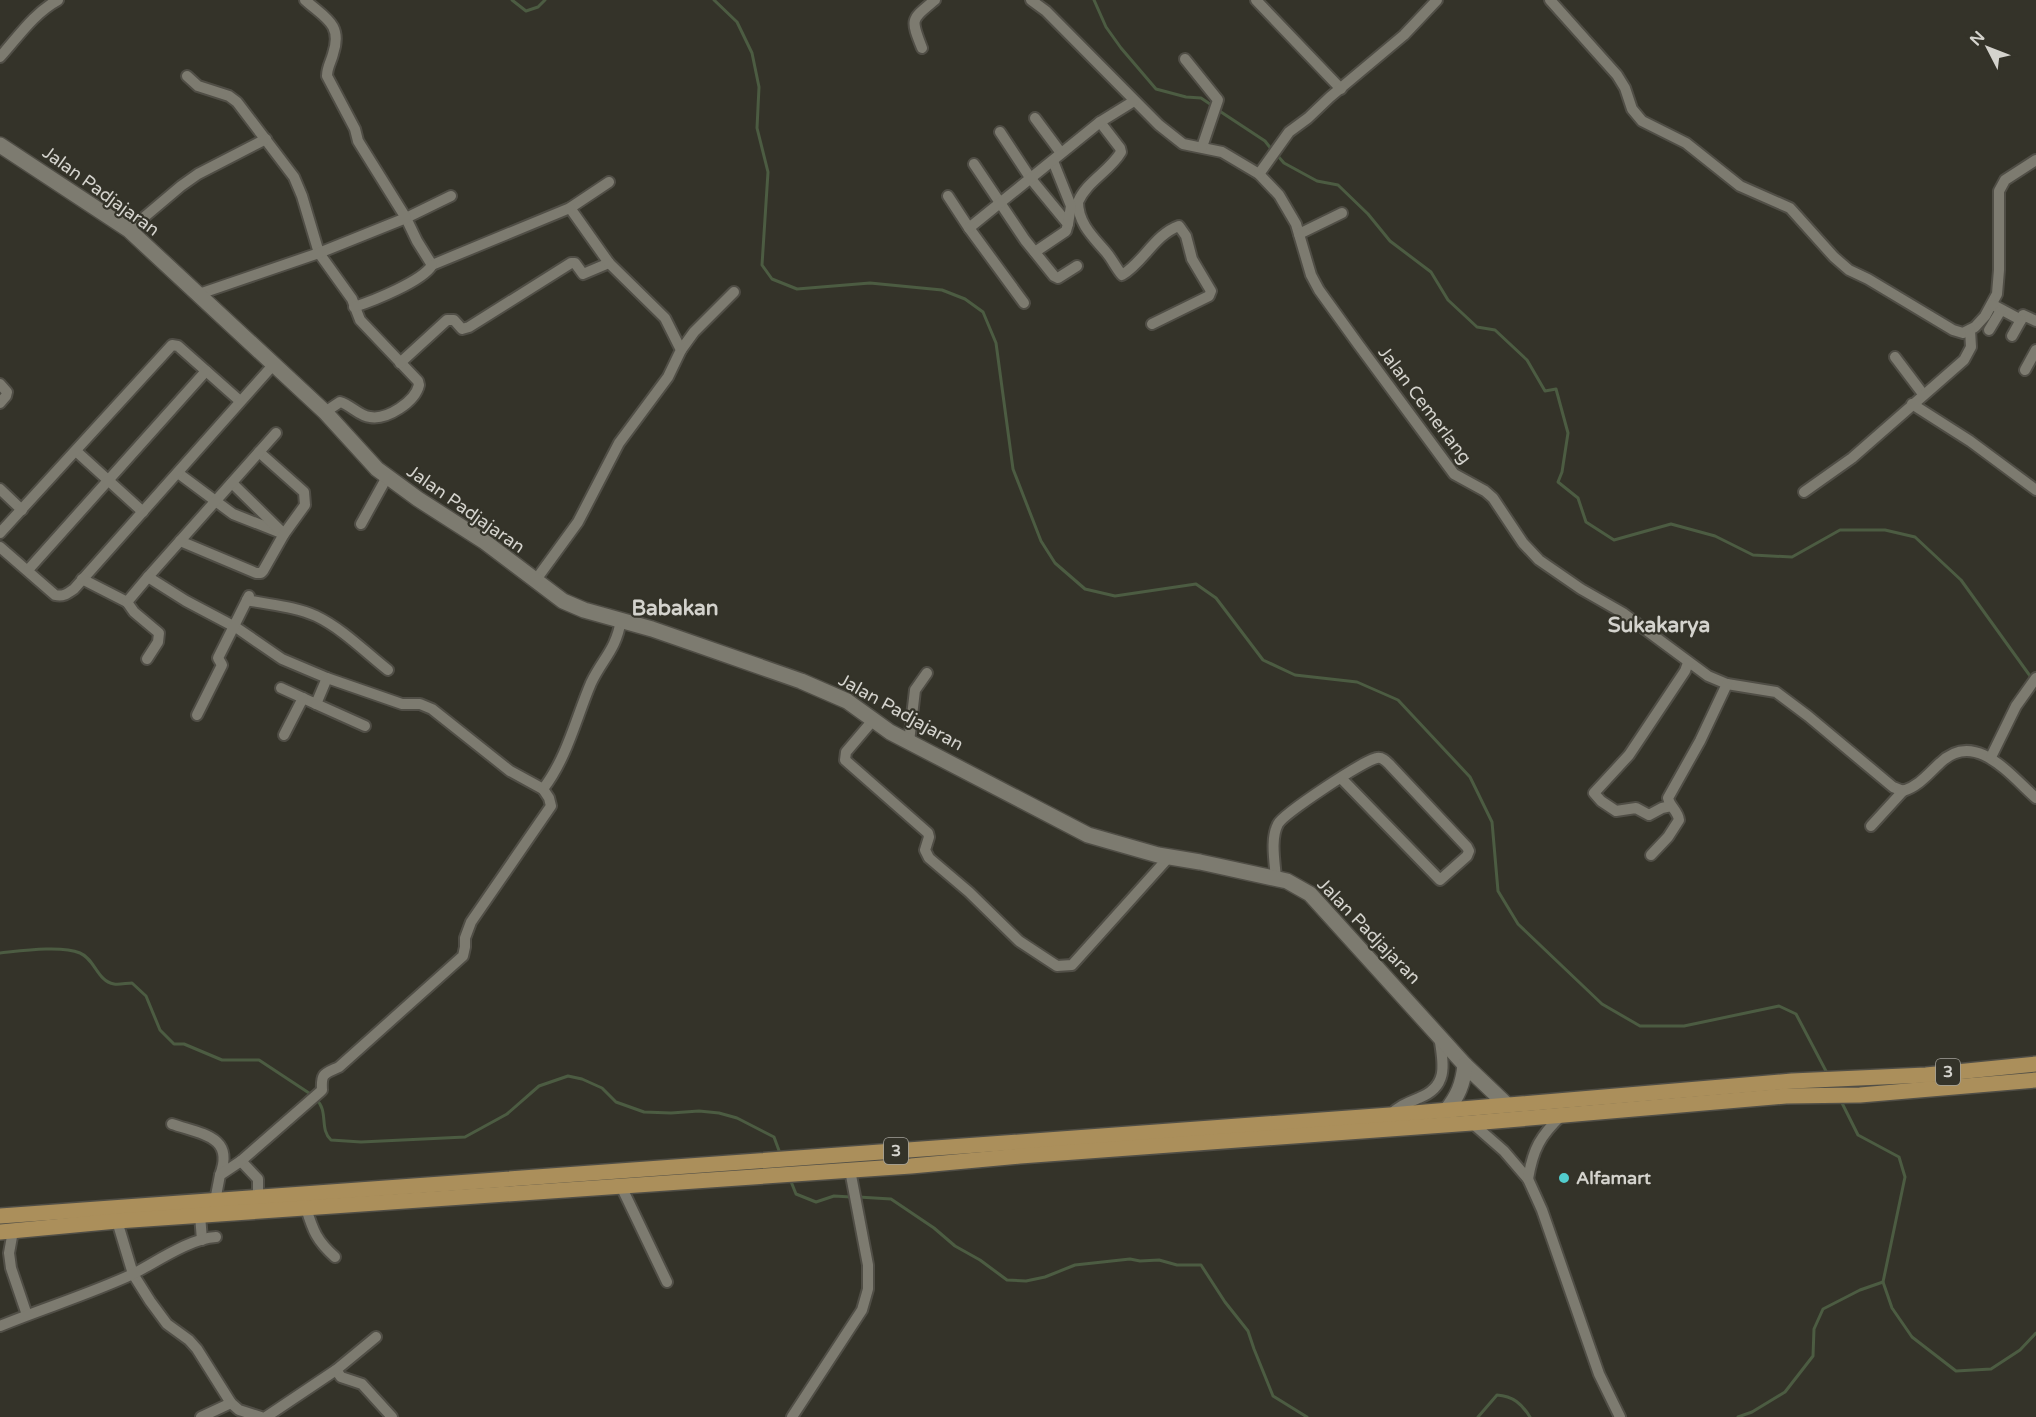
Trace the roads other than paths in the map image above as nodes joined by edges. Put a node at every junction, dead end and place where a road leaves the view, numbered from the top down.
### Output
1 (58, 0) edge
2 (305, 0) edge
3 (935, 0) edge
4 (1031, 0) edge
5 (1257, 0) edge
6 (1437, 0) edge
7 (1550, 0) edge
8 (922, 48) dead end
9 (0, 57) edge
10 (1185, 59) dead end
11 (187, 76) dead end
12 (1341, 88) junction
13 (1134, 101) junction
14 (1035, 118) dead end
15 (1100, 122) junction
16 (1000, 132) dead end
17 (266, 140) junction
18 (0, 145) edge
19 (1202, 147) junction
20 (1057, 157) junction
21 (2036, 160) edge
22 (974, 164) dead end
23 (1259, 174) junction
24 (1032, 179) junction
25 (609, 182) dead end
26 (451, 196) dead end
27 (948, 196) dead end
28 (999, 204) junction
29 (570, 208) junction
30 (1342, 213) dead end
31 (406, 218) junction
32 (1068, 224) junction
33 (969, 228) junction
34 (129, 230) junction
35 (1299, 234) junction
36 (1035, 252) junction
37 (319, 253) junction
38 (609, 263) junction
39 (432, 265) junction
40 (1077, 266) dead end
41 (734, 292) dead end
42 (199, 294) junction
43 (1024, 303) dead end
44 (354, 307) junction
45 (1997, 307) junction
46 (2020, 320) junction
47 (2036, 321) edge
48 (1152, 324) dead end
49 (1970, 330) junction
50 (1989, 330) dead end
51 (2012, 336) dead end
52 (2036, 339) edge
53 (2036, 347) edge
54 (681, 350) junction
55 (1895, 357) dead end
56 (400, 363) junction
57 (274, 364) junction
58 (2025, 370) dead end
59 (206, 371) junction
60 (0, 384) edge
61 (1923, 394) junction
62 (240, 401) junction
63 (0, 403) edge
64 (1912, 404) junction
65 (325, 412) junction
66 (276, 433) dead end
67 (76, 451) junction
68 (259, 452) junction
69 (178, 473) junction
70 (387, 477) junction
71 (108, 481) junction
72 (232, 483) junction
73 (0, 489) edge
74 (2036, 490) edge
75 (1804, 492) dead end
76 (216, 502) junction
77 (22, 510) junction
78 (143, 512) junction
79 (361, 524) dead end
80 (0, 533) edge
81 (284, 534) junction
82 (180, 541) junction
83 (0, 547) edge
84 (28, 570) junction
85 (148, 577) junction
86 (82, 579) junction
87 (535, 581) junction
88 (127, 602) junction
89 (621, 621) junction
90 (234, 627) junction
91 (147, 659) dead end
92 (1688, 663) junction
93 (388, 670) dead end
94 (927, 673) dead end
95 (327, 678) junction
96 (2036, 678) edge
97 (1727, 684) junction
98 (281, 688) dead end
99 (303, 698) junction
100 (316, 704) junction
101 (197, 715) dead end
102 (874, 719) junction
103 (365, 726) dead end
104 (284, 735) dead end
105 (909, 742) junction
106 (1990, 757) junction
107 (1341, 778) junction
108 (543, 789) junction
109 (1903, 791) junction
110 (2036, 798) edge
111 (1671, 806) junction
112 (1871, 826) dead end
113 (1651, 855) dead end
114 (1169, 857) junction
115 (1276, 879) junction
116 (1439, 1036) junction
117 (2036, 1064) edge
118 (1465, 1065) junction
119 (2036, 1080) edge
120 (1507, 1105) junction
121 (1446, 1111) junction
122 (1390, 1115) junction
123 (1562, 1115) junction
124 (1473, 1123) junction
125 (172, 1124) dead end
126 (1328, 1127) junction
127 (242, 1161) junction
128 (850, 1170) junction
129 (220, 1175) junction
130 (1528, 1179) junction
131 (621, 1186) junction
132 (258, 1196) junction
133 (215, 1200) junction
134 (306, 1208) junction
135 (200, 1215) junction
136 (0, 1216) edge
137 (117, 1221) junction
138 (7, 1232) edge
139 (216, 1237) dead end
140 (202, 1240) junction
141 (335, 1257) dead end
142 (132, 1274) junction
143 (667, 1282) dead end
144 (27, 1315) junction
145 (0, 1326) edge
146 (376, 1337) dead end
147 (336, 1370) junction
148 (231, 1403) junction
149 (201, 1417) edge
150 (261, 1417) edge
151 (266, 1417) edge
152 (392, 1417) edge
153 (792, 1417) edge
154 (1620, 1417) edge

1 - 9 street
2 - 31 street
3 - 8 street
4 - 13 street, Jalan Cemerlang
5 - 12 street
6 - 12 street
7 - 49 street
10 - 19 street
11 - 17 street
12 - 23 street
13 - 15 street
13 - 19 street, Jalan Cemerlang
14 - 20 street
15 - 20 street
15 - 48 street
16 - 24 street
17 - 34 street
17 - 37 street
18 - 34 street, Jalan Padjajaran
19 - 23 street, Jalan Cemerlang
20 - 24 street
20 - 32 street
21 - 45 street
22 - 28 street
23 - 35 street, Jalan Cemerlang
24 - 28 street
24 - 32 street
25 - 29 street
26 - 31 street
27 - 33 street
28 - 33 street
28 - 36 street
29 - 38 street
29 - 39 street
30 - 35 street
31 - 37 street
31 - 39 street
32 - 36 street
33 - 43 street
34 - 42 street, Jalan Padjajaran
35 - 92 street, Jalan Cemerlang
36 - 40 street
37 - 42 street
37 - 44 street
38 - 54 street
38 - 56 street
39 - 44 street
41 - 54 street
42 - 57 street, Jalan Padjajaran
44 - 56 street
45 - 46 street
45 - 49 street
45 - 50 street
46 - 47 street
46 - 51 street
49 - 61 street
52 - 53 street
53 - 58 street
54 - 87 street
55 - 61 street
56 - 65 street
57 - 62 street
57 - 65 street, Jalan Padjajaran
59 - 62 street
59 - 67 street
59 - 71 street
60 - 63 street
61 - 64 street
62 - 69 street
64 - 74 street
64 - 75 street
65 - 70 street, Jalan Padjajaran
66 - 68 street
67 - 71 street
67 - 77 street
68 - 72 street
68 - 81 street
69 - 76 street
69 - 78 street
70 - 79 street
70 - 87 street, Jalan Padjajaran
71 - 78 street
71 - 84 street
72 - 76 street
72 - 81 street
73 - 77 street
76 - 81 street
76 - 82 street
77 - 80 street
78 - 86 street
81 - 82 street
82 - 85 street
83 - 84 street
84 - 86 street
85 - 88 street
85 - 90 street
86 - 88 street
87 - 89 street, Jalan Padjajaran
88 - 91 street
89 - 102 street, Jalan Padjajaran
89 - 108 street
90 - 93 street
90 - 95 street
90 - 101 street
92 - 97 street, Jalan Cemerlang
92 - 111 street
94 - 105 street
95 - 100 street
95 - 108 street
96 - 106 street
97 - 109 street, Jalan Cemerlang
97 - 111 street
98 - 99 street
99 - 100 street
99 - 104 street
100 - 103 street
102 - 105 street, Jalan Padjajaran
102 - 114 street
105 - 114 street, Jalan Padjajaran
106 - 109 street
106 - 110 street
107 - 107 street
107 - 115 street
108 - 127 street
109 - 112 street
111 - 113 street
114 - 115 street, Jalan Padjajaran
115 - 116 street, Jalan Padjajaran
116 - 118 street, Jalan Padjajaran
116 - 122 street
117 - 120 main road, 3
118 - 120 street, Jalan Padjajaran
118 - 121 street
119 - 123 main road, 3
120 - 121 main road, 3
121 - 122 main road, 3
122 - 126 main road, 3
123 - 124 main road, 3
123 - 130 street
124 - 126 main road, 3
124 - 130 street
125 - 129 street
126 - 128 main road, 3
126 - 132 main road, 3
127 - 129 street
127 - 132 street
128 - 131 main road, 3
128 - 153 street
129 - 133 street
130 - 154 street
131 - 134 main road, 3
131 - 143 street
132 - 133 main road, 3
133 - 136 main road, 3
134 - 135 main road, 3
134 - 141 street
135 - 137 main road, 3
135 - 140 street
137 - 138 main road, 3
137 - 142 street
138 - 144 street
139 - 140 street
140 - 142 street
142 - 144 street
142 - 148 street
144 - 145 street
146 - 147 street
147 - 151 street
147 - 152 street
148 - 149 street
148 - 150 street

